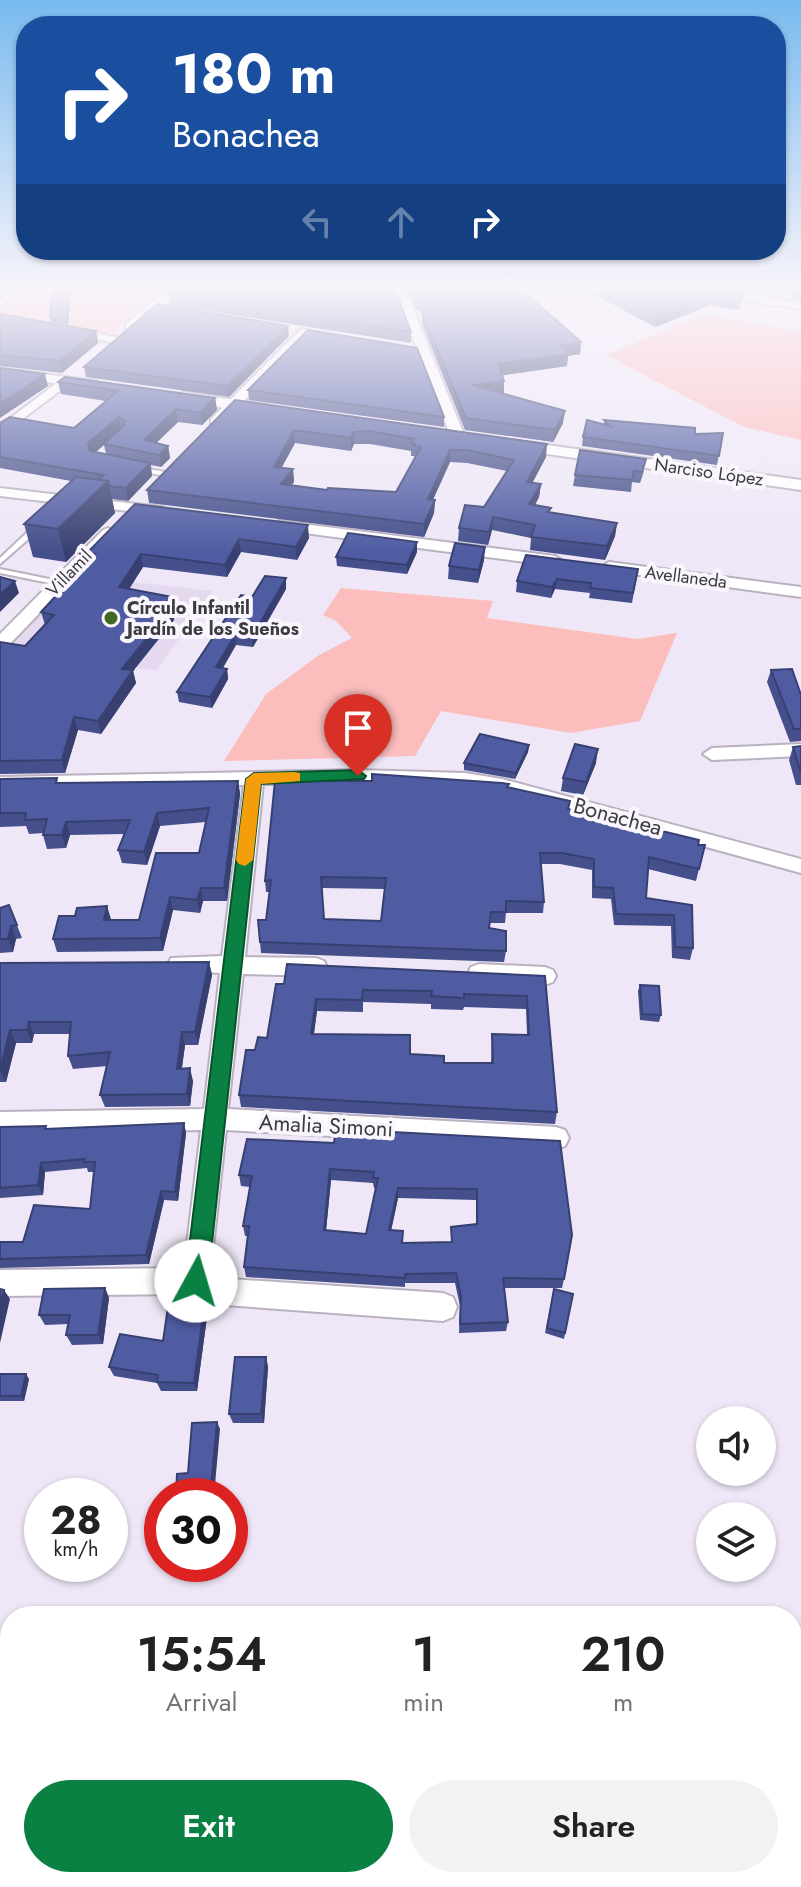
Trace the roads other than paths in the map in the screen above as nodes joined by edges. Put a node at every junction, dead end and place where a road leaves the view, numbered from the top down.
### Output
1 (72, 377) edge
2 (77, 377) edge
3 (260, 377) edge
4 (436, 377) edge
5 (112, 387) edge
6 (173, 396) edge
7 (233, 405) junction
8 (278, 411) edge
9 (0, 432) edge
10 (204, 435) edge
11 (466, 438) joint
12 (125, 467) edge
13 (154, 485) junction
14 (801, 485) edge
15 (0, 492) edge
16 (181, 513) edge
17 (49, 517) edge
18 (260, 523) edge
19 (0, 562) edge
20 (0, 571) edge
21 (59, 583) junction
22 (800, 594) edge
23 (0, 644) edge
24 (801, 750) edge
25 (712, 754) dead end
26 (254, 779) junction
27 (0, 783) edge
28 (801, 866) edge
29 (233, 963) junction
30 (155, 964) edge
31 (342, 968) edge
32 (452, 972) edge
33 (545, 976) edge
34 (215, 1119) junction
35 (0, 1123) edge
36 (556, 1138) edge
37 (196, 1281) junction
38 (0, 1283) edge
39 (443, 1307) dead end

1 - 9 street
2 - 5 street
3 - 7 street
4 - 11 street
6 - 7 street
7 - 8 street
7 - 10 street
11 - 14 street, Narciso López
12 - 13 lane
13 - 15 street
13 - 16 street
13 - 21 street, Villamil
17 - 19 lane
18 - 22 street, Avellaneda
20 - 21 lane
21 - 23 street, Villamil
24 - 25 street
26 - 27 street, Bonachea
26 - 28 street, Bonachea
26 - 29 street
29 - 30 street
29 - 31 street
29 - 34 street
32 - 33 street
34 - 35 street, Amalia Simoni
34 - 36 street, Amalia Simoni
34 - 37 street
37 - 38 street
37 - 39 street

